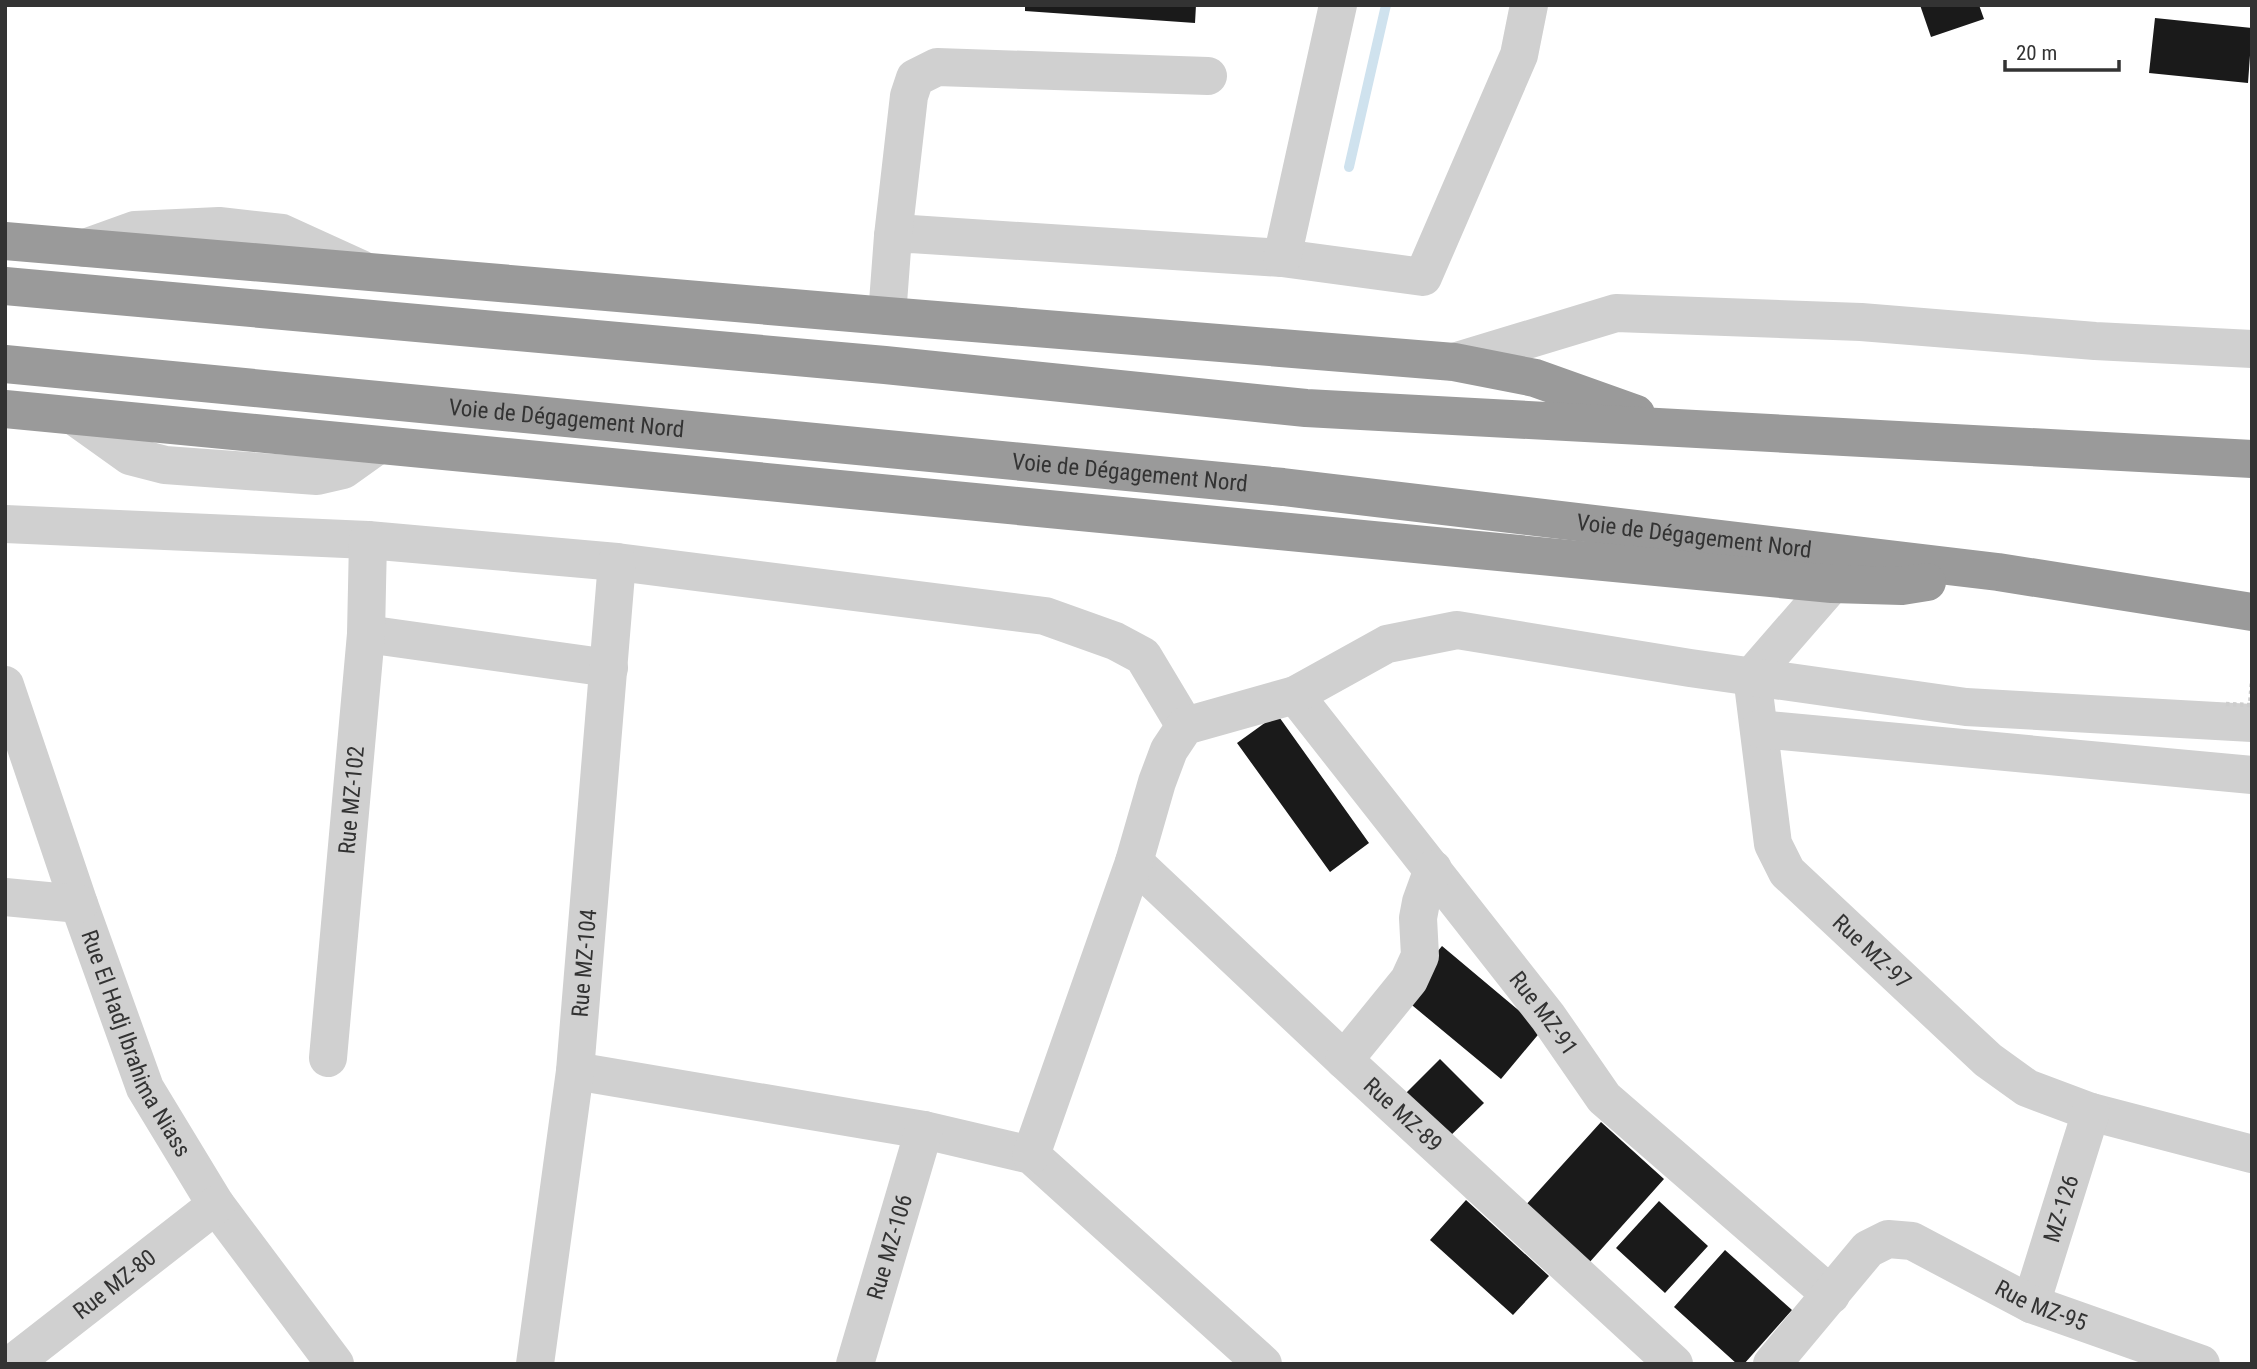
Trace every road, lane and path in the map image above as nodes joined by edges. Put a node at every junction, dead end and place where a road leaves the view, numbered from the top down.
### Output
1 (1338, 5) edge
2 (1529, 5) edge
3 (1208, 76) dead end
4 (893, 236) junction
5 (5, 241) edge
6 (1282, 258) junction
7 (5, 286) edge
8 (887, 316) junction
9 (2252, 349) edge
10 (1454, 362) junction
11 (5, 363) edge
12 (5, 409) edge
13 (1675, 428) junction
14 (2252, 459) edge
15 (5, 524) edge
16 (368, 540) junction
17 (618, 562) junction
18 (1998, 572) junction
19 (1832, 583) junction
20 (2252, 612) edge
21 (366, 634) junction
22 (609, 668) junction
23 (1752, 676) junction
24 (2252, 681) edge
25 (5, 685) edge
26 (1295, 695) junction
27 (2239, 714) edge
28 (1185, 726) junction
29 (1759, 729) junction
30 (2252, 775) edge
31 (1135, 862) junction
32 (1433, 869) junction
33 (5, 897) edge
34 (79, 904) junction
35 (328, 1058) dead end
36 (1344, 1060) junction
37 (575, 1071) junction
38 (2091, 1112) junction
39 (924, 1130) junction
40 (2252, 1154) edge
41 (1031, 1155) junction
42 (216, 1205) junction
43 (1831, 1295) junction
44 (2031, 1304) junction
45 (23, 1357) edge
46 (1250, 1359) edge
47 (335, 1364) edge
48 (536, 1364) edge
49 (855, 1364) edge
50 (1674, 1364) edge
51 (1772, 1364) edge
52 (2201, 1364) edge

1 - 6 street
2 - 6 street
3 - 4 street
4 - 6 street
4 - 8 street
5 - 8 highway
7 - 13 highway
8 - 10 highway
9 - 10 street
10 - 13 highway
11 - 18 highway, Voie de Dégagement Nord
12 - 19 highway
13 - 14 highway
15 - 16 street
16 - 17 street
16 - 21 street, Rue MZ-102
17 - 22 street, Rue MZ-104
17 - 28 street
18 - 19 highway
18 - 20 highway, Voie de Dégagement Nord
19 - 23 street
21 - 22 street
21 - 35 street, Rue MZ-102
22 - 37 street, Rue MZ-104
23 - 26 street
23 - 27 street
23 - 29 street, Rue MZ-97
24 - 27 path, bridge
25 - 34 street, Rue El Hadj Ibrahima Niass
26 - 28 street
26 - 32 street, Rue MZ-91
28 - 31 street
29 - 30 street
29 - 38 street, Rue MZ-97
31 - 36 street, Rue MZ-89
31 - 41 street
32 - 36 street
32 - 43 street, Rue MZ-91
33 - 34 street
34 - 42 street, Rue El Hadj Ibrahima Niass
36 - 50 street, Rue MZ-89
37 - 39 street
37 - 48 street, Rue MZ-104
38 - 40 street, Rue MZ-97
38 - 44 street, MZ-126
39 - 41 street
39 - 49 street, Rue MZ-106
41 - 46 street
42 - 45 street, Rue MZ-80
42 - 47 street, Rue El Hadj Ibrahima Niass
43 - 44 street, Rue MZ-95
43 - 51 street
44 - 52 street, Rue MZ-95

